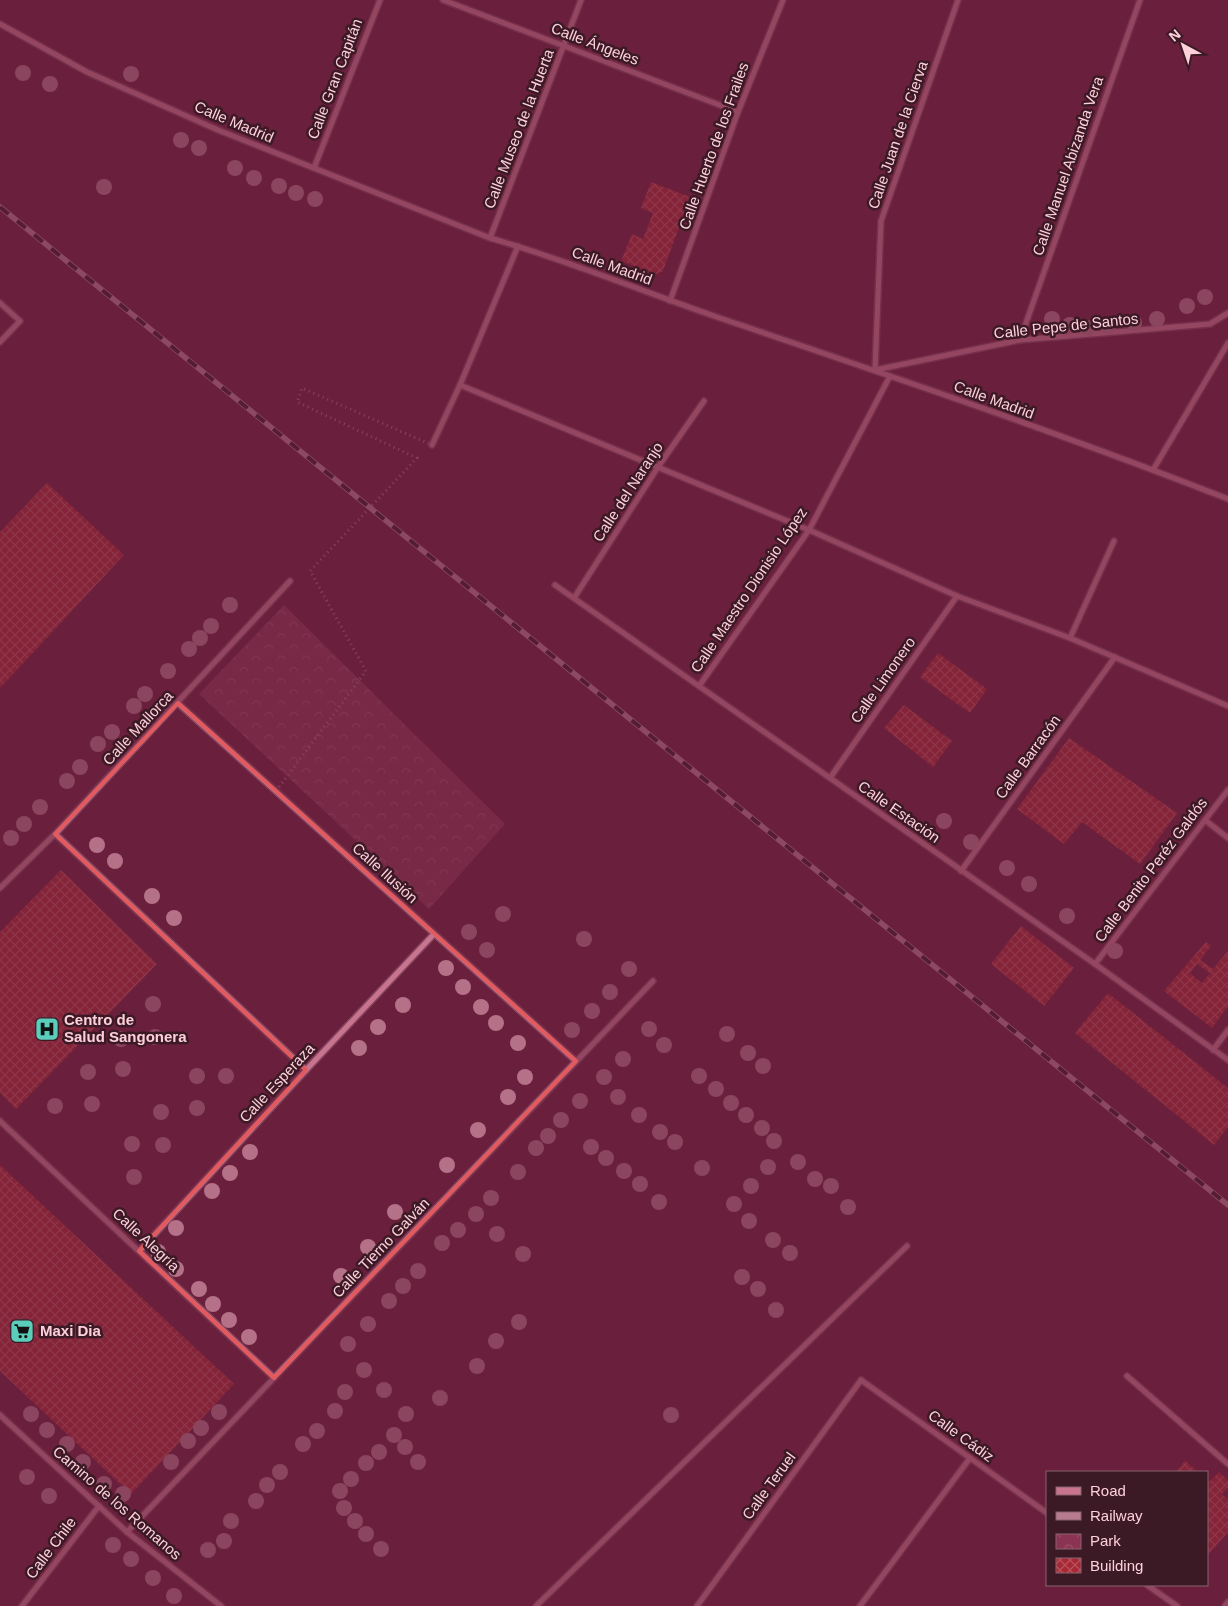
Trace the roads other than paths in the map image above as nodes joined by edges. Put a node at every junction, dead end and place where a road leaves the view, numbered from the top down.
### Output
1 (380, 0) edge
2 (443, 0) edge
3 (581, 0) edge
4 (783, 0) edge
5 (958, 0) edge
6 (1140, 0) edge
7 (0, 24) edge
8 (564, 46) junction
9 (738, 112) junction
10 (314, 168) junction
11 (490, 238) junction
12 (518, 246) junction
13 (670, 301) junction
14 (0, 303) edge
15 (1228, 312) edge
16 (1020, 340) junction
17 (0, 342) edge
18 (1228, 343) edge
19 (875, 370) junction
20 (890, 376) junction
21 (460, 385) junction
22 (704, 401) dead end
23 (432, 445) road end
24 (658, 467) junction
25 (1153, 470) junction
26 (1228, 500) edge
27 (809, 530) junction
28 (1114, 540) dead end
29 (290, 581) dead end
30 (555, 584) dead end
31 (957, 596) junction
32 (574, 598) junction
33 (1070, 638) junction
34 (1115, 657) junction
35 (699, 686) junction
36 (178, 703) junction
37 (1228, 706) edge
38 (830, 778) junction
39 (1228, 790) edge
40 (1205, 820) junction
41 (55, 834) junction
42 (1228, 838) edge
43 (961, 871) junction
44 (0, 888) edge
45 (434, 934) junction
46 (1095, 964) junction
47 (653, 981) dead end
48 (1228, 1030) edge
49 (1213, 1050) junction
50 (1228, 1060) edge
51 (576, 1061) junction
52 (306, 1070) junction
53 (0, 1121) edge
54 (907, 1246) dead end
55 (140, 1251) junction
56 (1128, 1376) dead end
57 (274, 1378) junction
58 (861, 1380) joint
59 (0, 1416) edge
60 (970, 1458) junction
61 (1228, 1464) edge
62 (99, 1506) junction
63 (1046, 1512) edge
64 (127, 1532) junction
65 (1148, 1586) edge
66 (1228, 1602) edge
67 (22, 1606) edge
68 (221, 1606) edge
69 (536, 1606) edge
70 (697, 1606) edge
71 (860, 1606) edge
72 (1177, 1606) edge
73 (1225, 1606) edge

1 - 10 street, Calle Gran Capitán
2 - 8 street, Calle Ángeles
3 - 8 street, Calle Museo de la Huerta
4 - 9 street, Calle Huerto de los Frailes
5 - 19 street, Calle Juan de la Cierva
6 - 16 street, Calle Manuel Abizanda Vera
7 - 10 street, Calle Madrid
8 - 9 street, Calle Ángeles
8 - 11 street, Calle Museo de la Huerta
9 - 13 street, Calle Huerto de los Frailes
10 - 11 street, Calle Madrid
11 - 12 street, Calle Madrid
12 - 13 street, Calle Madrid
12 - 21 street
13 - 19 street, Calle Madrid
14 - 17 street
15 - 16 street, Calle Pepe de Santos
16 - 19 street, Calle Pepe de Santos
18 - 25 street
19 - 20 street, Calle Madrid
20 - 25 street, Calle Madrid
20 - 27 street, Calle Maestro Dionisio López
21 - 23 street
21 - 24 street
22 - 24 street, Calle del Naranjo
24 - 27 street
24 - 32 street, Calle del Naranjo
25 - 26 street, Calle Madrid
27 - 31 street
27 - 35 street, Calle Maestro Dionisio López
28 - 33 street
29 - 36 street, Calle Mallorca
30 - 32 street, Calle Estación
31 - 33 street
31 - 38 street, Calle Limonero
32 - 35 street, Calle Estación
33 - 34 street
34 - 37 street
34 - 43 street, Calle Barracón
35 - 38 street, Calle Estación
36 - 41 street, Calle Mallorca
36 - 45 street, Calle Ilusión
38 - 43 street, Calle Estación
39 - 40 street, Calle Benito Peréz Galdós
40 - 42 street
40 - 46 street, Calle Benito Peréz Galdós
41 - 44 street, Calle Mallorca
41 - 52 street
43 - 46 street, Calle Estación
45 - 51 street, Calle Ilusión
45 - 52 street, Calle Esperaza
46 - 49 street, Calle Estación
47 - 51 street, Calle Tierno Galván
48 - 49 street
49 - 50 street, Calle Estación
51 - 57 street, Calle Tierno Galván
52 - 55 street, Calle Esperaza
53 - 55 street, Calle Alegría
54 - 69 street
55 - 57 street, Calle Alegría
56 - 61 street
57 - 64 street, Calle Tierno Galván
58 - 60 street, Calle Cádiz
58 - 70 street, Calle Teruel
59 - 62 street, Camino de los Romanos
60 - 63 street, Calle Cádiz
60 - 71 street
62 - 64 street, Camino de los Romanos
62 - 67 street, Calle Chile
64 - 68 street, Camino de los Romanos
65 - 72 street
66 - 73 street

